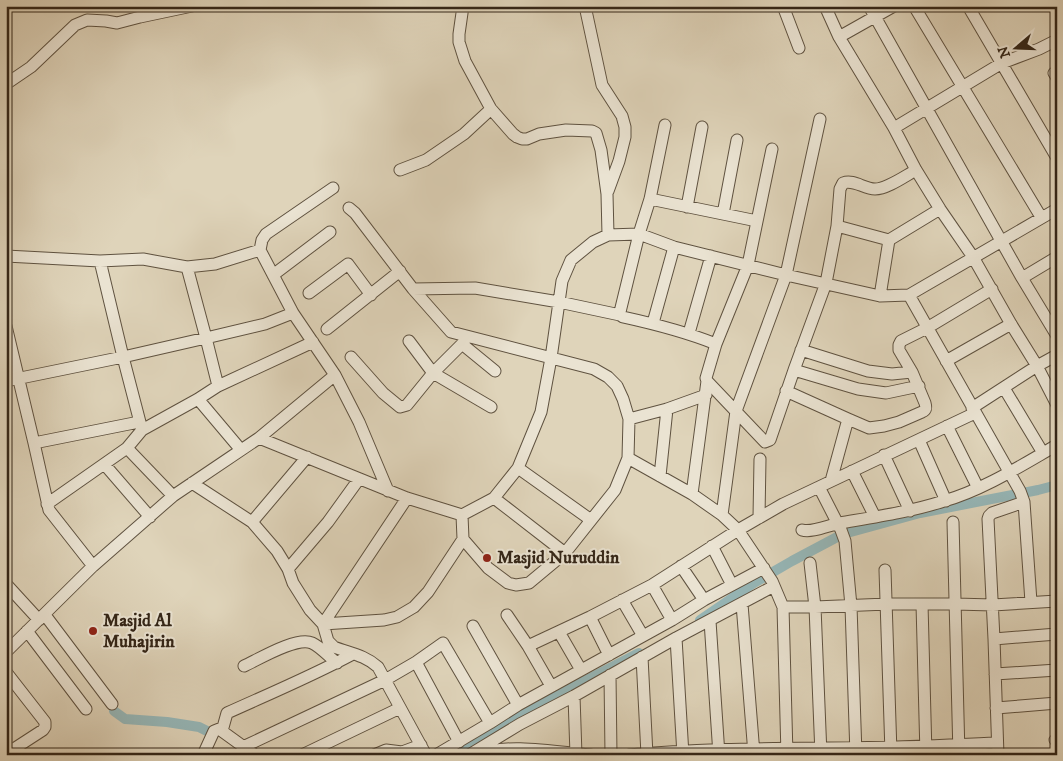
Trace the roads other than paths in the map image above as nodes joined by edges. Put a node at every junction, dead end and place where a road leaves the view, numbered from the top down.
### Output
1 (192, 6) edge
2 (463, 6) edge
3 (585, 6) edge
4 (783, 6) edge
5 (825, 6) edge
6 (869, 6) edge
7 (894, 6) edge
8 (914, 6) edge
9 (968, 6) edge
10 (874, 17) junction
11 (838, 37) junction
12 (1057, 40) edge
13 (799, 48) dead end
14 (1002, 63) junction
15 (6, 82) edge
16 (963, 86) junction
17 (926, 108) junction
18 (491, 109) junction
19 (820, 119) dead end
20 (665, 126) dead end
21 (702, 127) dead end
22 (894, 128) junction
23 (737, 140) dead end
24 (772, 149) dead end
25 (1057, 158) edge
26 (400, 170) dead end
27 (916, 170) junction
28 (333, 188) dead end
29 (607, 194) junction
30 (650, 199) junction
31 (687, 207) junction
32 (349, 208) dead end
33 (1057, 208) edge
34 (940, 209) junction
35 (723, 214) junction
36 (1041, 218) junction
37 (757, 221) junction
38 (837, 226) junction
39 (330, 232) dead end
40 (639, 234) junction
41 (608, 235) junction
42 (889, 240) junction
43 (1001, 241) junction
44 (674, 246) junction
45 (260, 250) junction
46 (6, 256) edge
47 (711, 256) junction
48 (973, 257) junction
49 (1057, 257) edge
50 (100, 261) junction
51 (748, 265) junction
52 (187, 267) junction
53 (400, 271) junction
54 (273, 275) junction
55 (786, 275) junction
56 (1022, 278) junction
57 (826, 284) junction
58 (413, 289) junction
59 (992, 289) junction
60 (309, 293) dead end
61 (371, 294) junction
62 (909, 295) junction
63 (880, 296) junction
64 (559, 302) junction
65 (293, 314) junction
66 (620, 315) junction
67 (654, 323) junction
68 (1011, 324) junction
69 (6, 326) edge
70 (927, 328) junction
71 (327, 329) dead end
72 (689, 334) junction
73 (1057, 336) edge
74 (206, 338) junction
75 (464, 340) junction
76 (409, 341) dead end
77 (313, 342) junction
78 (716, 344) junction
79 (801, 350) junction
80 (1057, 355) edge
81 (123, 357) junction
82 (351, 357) dead end
83 (551, 358) junction
84 (946, 361) junction
85 (1037, 366) junction
86 (794, 370) junction
87 (495, 371) dead end
88 (912, 372) junction
89 (433, 373) junction
90 (335, 375) junction
91 (19, 378) junction
92 (6, 380) edge
93 (707, 382) junction
94 (218, 386) junction
95 (918, 386) junction
96 (1004, 388) junction
97 (786, 391) junction
98 (706, 395) junction
99 (198, 399) junction
100 (1057, 405) edge
101 (490, 407) dead end
102 (667, 409) junction
103 (973, 410) junction
104 (736, 411) junction
105 (629, 419) junction
106 (848, 419) junction
107 (140, 426) junction
108 (947, 426) junction
109 (259, 438) junction
110 (919, 440) junction
111 (34, 443) junction
112 (1057, 445) edge
113 (128, 448) junction
114 (241, 450) junction
115 (1043, 453) junction
116 (884, 455) junction
117 (307, 457) junction
118 (628, 458) junction
119 (760, 459) dead end
120 (105, 465) junction
121 (518, 468) junction
122 (852, 471) junction
123 (1009, 472) junction
124 (660, 476) junction
125 (359, 479) junction
126 (831, 481) junction
127 (192, 484) junction
128 (819, 487) junction
129 (978, 488) junction
130 (388, 490) junction
131 (692, 494) junction
132 (173, 496) junction
133 (1022, 497) junction
134 (407, 498) junction
135 (494, 498) junction
136 (946, 501) junction
137 (47, 504) junction
138 (910, 511) junction
139 (462, 515) junction
140 (722, 515) junction
141 (150, 517) junction
142 (875, 517) junction
143 (759, 518) junction
144 (591, 520) junction
145 (252, 522) junction
146 (953, 522) dead end
147 (838, 524) junction
148 (738, 530) junction
149 (802, 530) dead end
150 (463, 538) junction
151 (712, 546) junction
152 (565, 553) junction
153 (810, 562) dead end
154 (93, 566) junction
155 (681, 566) junction
156 (288, 569) junction
157 (885, 570) dead end
158 (769, 577) junction
159 (6, 584) edge
160 (652, 584) junction
161 (732, 585) junction
162 (622, 600) junction
163 (704, 600) junction
164 (1057, 600) edge
165 (1031, 602) junction
166 (742, 604) junction
167 (887, 604) junction
168 (922, 604) junction
169 (955, 604) junction
170 (993, 605) junction
171 (851, 606) junction
172 (783, 607) junction
173 (815, 607) junction
174 (507, 616) dead end
175 (42, 617) junction
176 (590, 617) junction
177 (672, 620) junction
178 (710, 621) junction
179 (323, 624) junction
180 (474, 626) dead end
181 (27, 631) junction
182 (559, 632) junction
183 (1057, 634) edge
184 (643, 636) junction
185 (676, 638) junction
186 (994, 639) junction
187 (528, 646) junction
188 (6, 652) edge
189 (353, 654) junction
190 (609, 655) junction
191 (642, 657) junction
192 (416, 662) junction
193 (337, 663) junction
194 (244, 666) dead end
195 (581, 670) junction
196 (1057, 670) edge
197 (6, 672) edge
198 (995, 674) junction
199 (610, 675) junction
200 (385, 680) junction
201 (551, 686) junction
202 (574, 696) junction
203 (1057, 703) edge
204 (112, 704) dead end
205 (518, 705) junction
206 (400, 708) junction
207 (996, 708) junction
208 (86, 709) dead end
209 (490, 723) junction
210 (222, 731) junction
211 (459, 742) junction
212 (243, 747) junction
213 (997, 749) edge
214 (423, 750) edge
215 (958, 750) edge
216 (786, 751) edge
217 (821, 751) edge
218 (856, 751) edge
219 (891, 751) edge
220 (926, 751) edge
221 (506, 752) edge
222 (542, 752) edge
223 (683, 752) edge
224 (719, 752) edge
225 (754, 752) edge
226 (6, 754) edge
227 (576, 754) edge
228 (647, 754) edge
229 (203, 755) edge
230 (254, 755) edge
231 (302, 755) edge
232 (374, 755) edge
233 (436, 755) edge
234 (469, 755) edge
235 (479, 755) edge
236 (591, 755) edge
237 (612, 755) edge
238 (629, 755) edge

1 - 15 street
2 - 18 street
3 - 29 street
4 - 13 street
5 - 11 street
6 - 10 street
7 - 10 street
8 - 16 street
9 - 14 street
10 - 11 street
10 - 17 street
11 - 22 street
12 - 14 street
14 - 16 street
14 - 25 street
16 - 17 street
16 - 36 street
17 - 22 street
17 - 43 street
18 - 26 street
18 - 29 street
19 - 55 street
20 - 30 street
21 - 31 street
22 - 27 street
23 - 35 street
24 - 37 street
27 - 34 street
27 - 38 street
28 - 45 street
29 - 41 street
30 - 31 street
30 - 40 street
31 - 35 street
32 - 53 street
33 - 36 street
34 - 42 street
34 - 48 street
35 - 37 street
36 - 43 street
37 - 51 street
38 - 42 street
38 - 57 street
39 - 54 street
40 - 41 street
40 - 44 street
40 - 66 street
41 - 64 street
42 - 63 street
43 - 48 street
43 - 56 street
44 - 47 street
44 - 67 street
45 - 52 street
45 - 54 street
46 - 50 street
47 - 51 street
47 - 72 street
48 - 59 street
48 - 62 street
49 - 56 street
50 - 52 street
50 - 81 street
51 - 55 street
51 - 78 street
52 - 74 street
53 - 58 street
53 - 61 street
54 - 65 street
55 - 57 street
55 - 104 street
56 - 73 street
57 - 63 street
57 - 79 street
58 - 64 street
58 - 75 street
59 - 68 street
59 - 70 street
60 - 61 street
61 - 71 street
62 - 63 street
62 - 70 street
64 - 66 street
64 - 83 street
65 - 74 street
65 - 77 street
66 - 67 street
67 - 72 street
68 - 84 street
68 - 85 street
69 - 91 street
70 - 84 street
70 - 88 street
72 - 78 street
74 - 81 street
74 - 94 street
75 - 83 street
75 - 87 street
75 - 89 street
76 - 89 street
77 - 90 street
77 - 94 street
78 - 93 street
79 - 86 street
79 - 88 street
80 - 85 street
81 - 91 street
81 - 107 street
82 - 89 street
83 - 105 street
83 - 121 street
84 - 103 street
85 - 96 street
85 - 100 street
86 - 95 street
86 - 97 street
88 - 95 street
89 - 101 street
90 - 109 street
90 - 130 street
91 - 92 street
91 - 111 street
93 - 98 street
93 - 104 street
94 - 99 street
95 - 106 street
96 - 103 street
96 - 115 street
97 - 104 street
97 - 106 street
98 - 102 street
98 - 131 street
99 - 107 street
99 - 114 street
102 - 105 street
102 - 124 street
103 - 108 street
103 - 123 street
104 - 140 street
105 - 118 street
106 - 126 street
107 - 111 street
107 - 113 street
108 - 110 street
108 - 129 street
109 - 114 street
109 - 117 street
110 - 116 street
110 - 136 street
111 - 137 street
112 - 115 street
113 - 120 street
113 - 132 street
114 - 127 street
115 - 123 street
116 - 122 street
116 - 138 street
117 - 125 street
117 - 145 street
118 - 124 street
118 - 144 street
119 - 143 street
120 - 137 street
120 - 141 street
121 - 135 street
121 - 144 street
122 - 126 street
122 - 142 street
123 - 129 street
123 - 133 street
124 - 131 street
125 - 130 street
125 - 156 street
126 - 128 street
127 - 132 street
127 - 145 street
128 - 143 street
128 - 147 street
129 - 136 street
130 - 134 street
131 - 140 street
132 - 141 street
133 - 165 street
133 - 170 street
134 - 139 street
134 - 179 street
135 - 139 street
135 - 152 street
136 - 138 street
137 - 154 street
138 - 142 street
139 - 150 street
140 - 148 street
141 - 154 street
142 - 147 street
143 - 148 street
144 - 152 street
145 - 156 street
146 - 169 street
147 - 149 street
147 - 171 street
148 - 151 street
148 - 158 street
150 - 152 street
150 - 179 street
151 - 155 street
151 - 161 street
153 - 173 street
154 - 175 street
155 - 160 street
155 - 163 street
156 - 179 street
157 - 167 street
158 - 161 street
158 - 166 street
158 - 172 street
159 - 175 street
160 - 162 street
160 - 177 street
161 - 163 street
162 - 176 street
162 - 184 street
163 - 177 street
164 - 165 street
165 - 170 street
166 - 178 street
166 - 225 street
167 - 168 street
167 - 171 street
167 - 219 street
168 - 169 street
168 - 220 street
169 - 170 street
169 - 215 street
170 - 186 street
171 - 173 street
171 - 218 street
172 - 173 street
172 - 216 street
173 - 217 street
174 - 187 street
175 - 181 street
175 - 204 street
176 - 182 street
176 - 190 street
177 - 184 street
178 - 185 street
178 - 224 street
179 - 189 street
180 - 205 street
181 - 188 street
181 - 208 street
182 - 187 street
182 - 195 street
183 - 186 street
184 - 190 street
185 - 191 street
185 - 223 street
186 - 198 street
187 - 201 street
189 - 193 street
189 - 200 street
190 - 195 street
191 - 199 street
191 - 228 street
192 - 200 street
192 - 209 street
192 - 211 street
193 - 194 street
193 - 210 street
195 - 201 street
196 - 198 street
197 - 226 street
198 - 207 street
199 - 202 street
199 - 237 street
200 - 206 street
200 - 212 street
201 - 205 street
202 - 227 street
202 - 234 street
203 - 207 street
205 - 209 street
206 - 214 street
206 - 231 street
207 - 213 street
209 - 211 street
210 - 212 street
210 - 229 street
211 - 233 street
212 - 230 street
213 - 215 street
214 - 232 street
215 - 220 street
216 - 217 street
216 - 225 street
217 - 218 street
218 - 219 street
219 - 220 street
221 - 222 street
221 - 235 street
222 - 227 street
223 - 224 street
223 - 228 street
224 - 225 street
227 - 236 street
228 - 238 street

